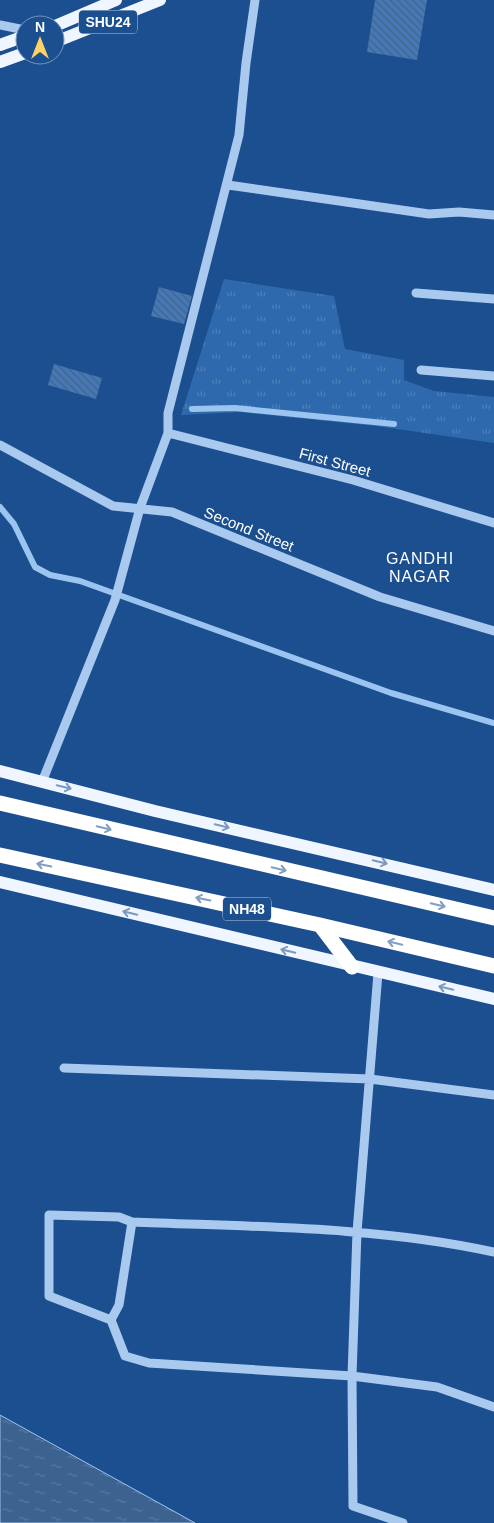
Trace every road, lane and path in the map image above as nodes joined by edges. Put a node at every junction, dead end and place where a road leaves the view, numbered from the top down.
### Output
1 (116, 0) edge
2 (160, 0) edge
3 (255, 0) edge
4 (65, 22) edge
5 (0, 25) edge
6 (15, 28) edge
7 (65, 38) edge
8 (15, 40) edge
9 (0, 45) edge
10 (15, 57) edge
11 (0, 62) edge
12 (228, 184) junction
13 (494, 215) edge
14 (416, 293) dead end
15 (494, 299) edge
16 (421, 370) dead end
17 (494, 376) edge
18 (168, 434) junction
19 (0, 445) edge
20 (140, 508) junction
21 (494, 523) edge
22 (494, 631) edge
23 (0, 771) edge
24 (42, 782) junction
25 (0, 803) edge
26 (0, 855) edge
27 (0, 882) edge
28 (494, 890) edge
29 (494, 918) edge
30 (320, 925) junction
31 (352, 966) junction
32 (494, 966) edge
33 (378, 973) junction
34 (494, 999) edge
35 (64, 1068) dead end
36 (370, 1079) junction
37 (494, 1095) edge
38 (132, 1222) junction
39 (357, 1232) junction
40 (494, 1252) edge
41 (111, 1320) junction
42 (352, 1376) junction
43 (494, 1407) edge
44 (403, 1523) edge

1 - 4 main road, SHU24
2 - 7 main road, SHU24
3 - 12 street
5 - 6 street
8 - 9 main road
10 - 11 main road
12 - 13 street
12 - 18 street
14 - 15 street
16 - 17 street
18 - 20 street
18 - 21 street, First Street
19 - 20 street, Second Street
20 - 22 street, Second Street
20 - 24 street
23 - 24 main road
24 -> 28 main road
25 -> 29 highway
30 -> 26 highway, NH48
31 -> 27 main road
30 - 31 highway
32 -> 30 highway, NH48
31 - 33 main road
34 -> 33 main road
33 - 36 street
35 - 36 street
36 - 37 street
36 - 39 street
38 - 39 street
38 - 41 street
38 - 41 street
39 - 40 street
39 - 42 street
41 - 42 street
42 - 43 street
42 - 44 street

